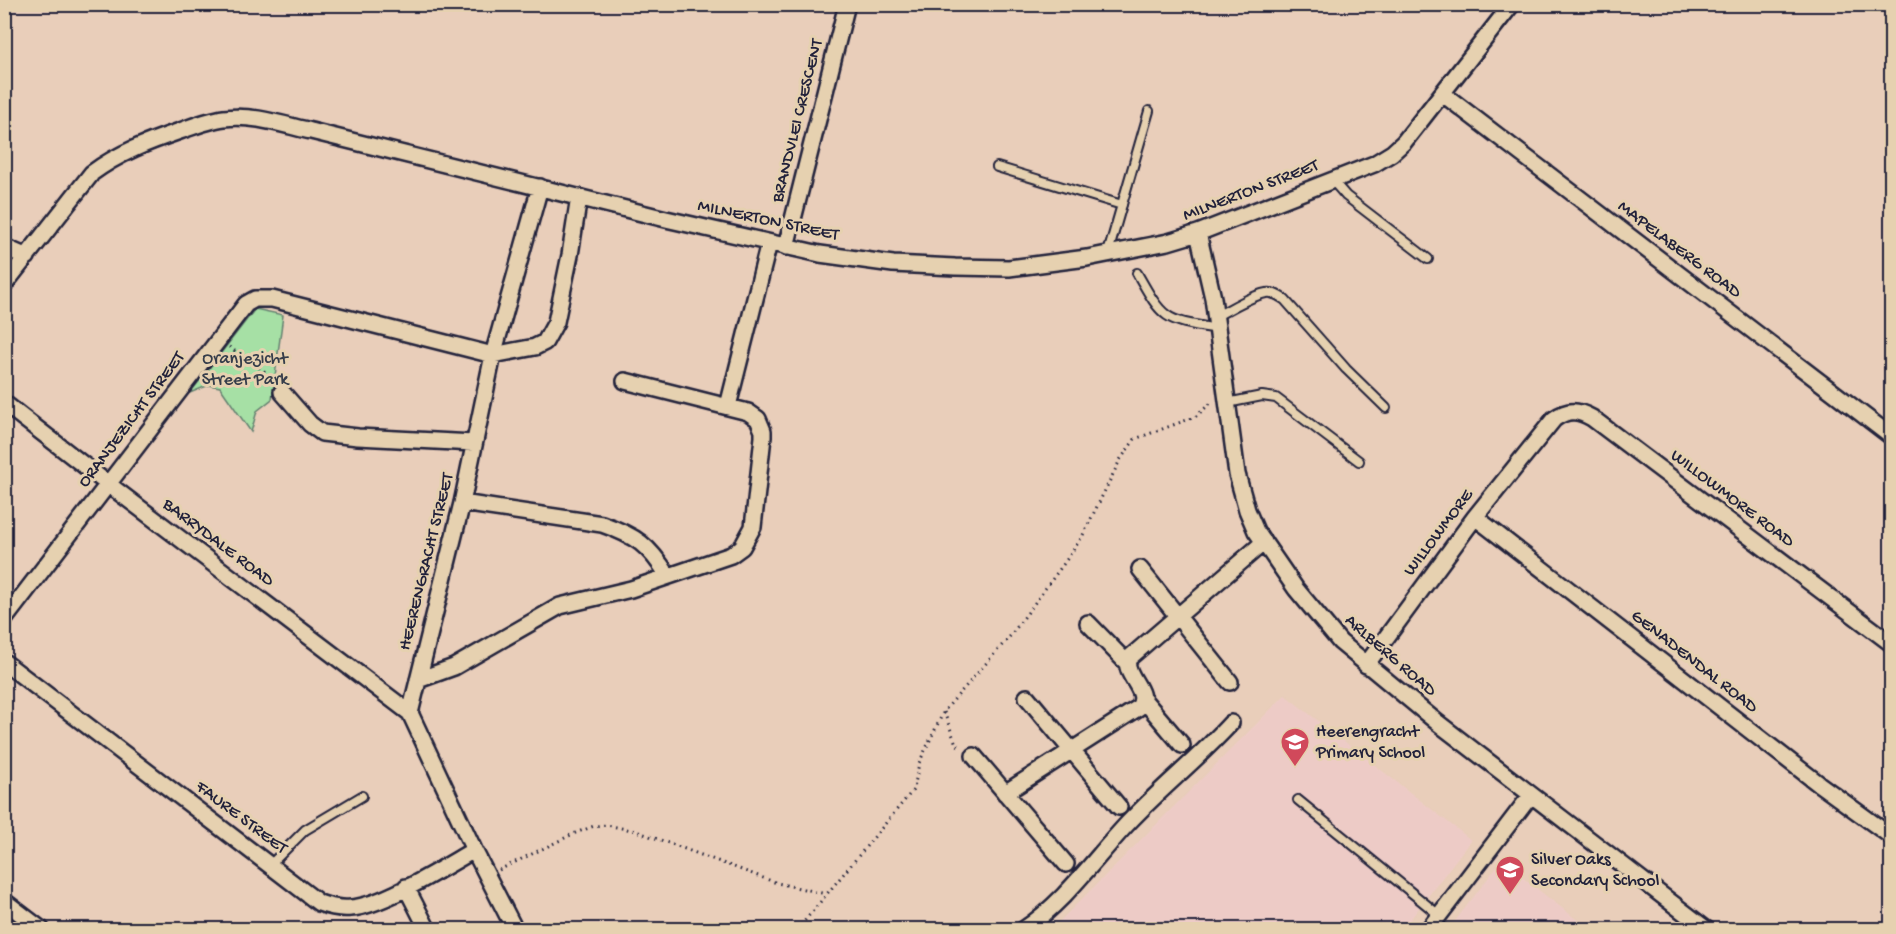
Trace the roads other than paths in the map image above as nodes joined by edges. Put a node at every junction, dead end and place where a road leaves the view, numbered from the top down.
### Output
1 (847, 4) edge
2 (1512, 4) edge
3 (1443, 94) junction
4 (1149, 111) dead end
5 (997, 167) dead end
6 (1332, 180) junction
7 (540, 188) junction
8 (579, 197) junction
9 (1122, 205) junction
10 (1198, 233) junction
11 (769, 243) junction
12 (786, 246) junction
13 (4, 247) edge
14 (1108, 255) junction
15 (27, 257) junction
16 (1428, 259) dead end
17 (1137, 273) dead end
18 (4, 285) edge
19 (1217, 323) junction
20 (493, 355) junction
21 (625, 381) dead end
22 (282, 392) road end
23 (1226, 397) junction
24 (4, 403) edge
25 (728, 406) junction
26 (1386, 408) dead end
27 (1547, 428) joint
28 (1892, 437) edge
29 (474, 443) junction
30 (1359, 461) dead end
31 (108, 484) junction
32 (462, 502) junction
33 (1475, 517) junction
34 (1264, 542) junction
35 (1140, 570) dead end
36 (668, 576) junction
37 (1177, 616) junction
38 (4, 620) edge
39 (1088, 623) dead end
40 (1892, 644) edge
41 (4, 662) edge
42 (1126, 662) junction
43 (1366, 664) junction
44 (418, 680) junction
45 (1230, 682) dead end
46 (1027, 697) dead end
47 (1143, 699) junction
48 (410, 713) junction
49 (1231, 723) dead end
50 (1182, 745) dead end
51 (1071, 751) junction
52 (974, 756) road end
53 (1005, 793) junction
54 (1531, 795) junction
55 (362, 796) dead end
56 (1298, 800) dead end
57 (1119, 807) dead end
58 (1892, 837) edge
59 (474, 850) junction
60 (270, 864) junction
61 (1066, 864) dead end
62 (406, 888) junction
63 (4, 901) edge
64 (1439, 915) junction
65 (42, 930) edge
66 (428, 930) edge
67 (515, 930) edge
68 (1023, 930) edge
69 (1428, 930) edge
70 (1707, 930) edge

1 - 12 street, BRANDVLEI CRESCENT
2 - 3 street, MILNERTON STREET
3 - 6 street, MILNERTON STREET
3 - 28 street, MAPELABERG ROAD
4 - 9 lane
5 - 9 lane
6 - 10 street, MILNERTON STREET
6 - 16 lane
7 - 8 street, MILNERTON STREET
7 - 15 street, MILNERTON STREET
7 - 20 street, HEERENGRACHT STREET
8 - 11 street, MILNERTON STREET
8 - 20 street
9 - 14 lane
10 - 14 street, MILNERTON STREET
10 - 19 street, ARLBERG ROAD
11 - 12 street, MILNERTON STREET
11 - 25 street
12 - 14 street, MILNERTON STREET
13 - 15 street
15 - 18 street, MILNERTON STREET
17 - 19 lane
19 - 23 street, ARLBERG ROAD
19 - 26 lane
20 - 29 street, HEERENGRACHT STREET
20 - 31 street, ORANJEZICHT STREET
21 - 25 street
22 - 29 street
23 - 30 lane
23 - 34 street, ARLBERG ROAD
24 - 31 street, BARRYDALE ROAD
25 - 36 street
27 - 33 street, WILLOWMORE
27 - 40 street, WILLOWMORE ROAD
29 - 32 street, HEERENGRACHT STREET
31 - 38 street, ORANJEZICHT STREET
31 - 48 street, BARRYDALE ROAD
32 - 36 street
32 - 44 street, HEERENGRACHT STREET
33 - 43 street, WILLOWMORE
33 - 58 street, GENADENDAL ROAD
34 - 37 street
34 - 43 street, ARLBERG ROAD
35 - 37 street
36 - 44 street
37 - 42 street
37 - 45 street
39 - 42 street
41 - 60 street, FAURE STREET
42 - 47 street
43 - 54 street, ARLBERG ROAD
44 - 48 street, HEERENGRACHT STREET
46 - 51 street
47 - 50 street
47 - 51 street
48 - 59 street
49 - 68 street
51 - 53 street
51 - 57 street
52 - 53 street
53 - 61 street
54 - 64 street
54 - 70 street, ARLBERG ROAD
55 - 60 lane
56 - 64 lane
59 - 62 street, FAURE STREET
59 - 67 street
60 - 62 street, FAURE STREET
62 - 66 street
63 - 65 street
64 - 69 street

